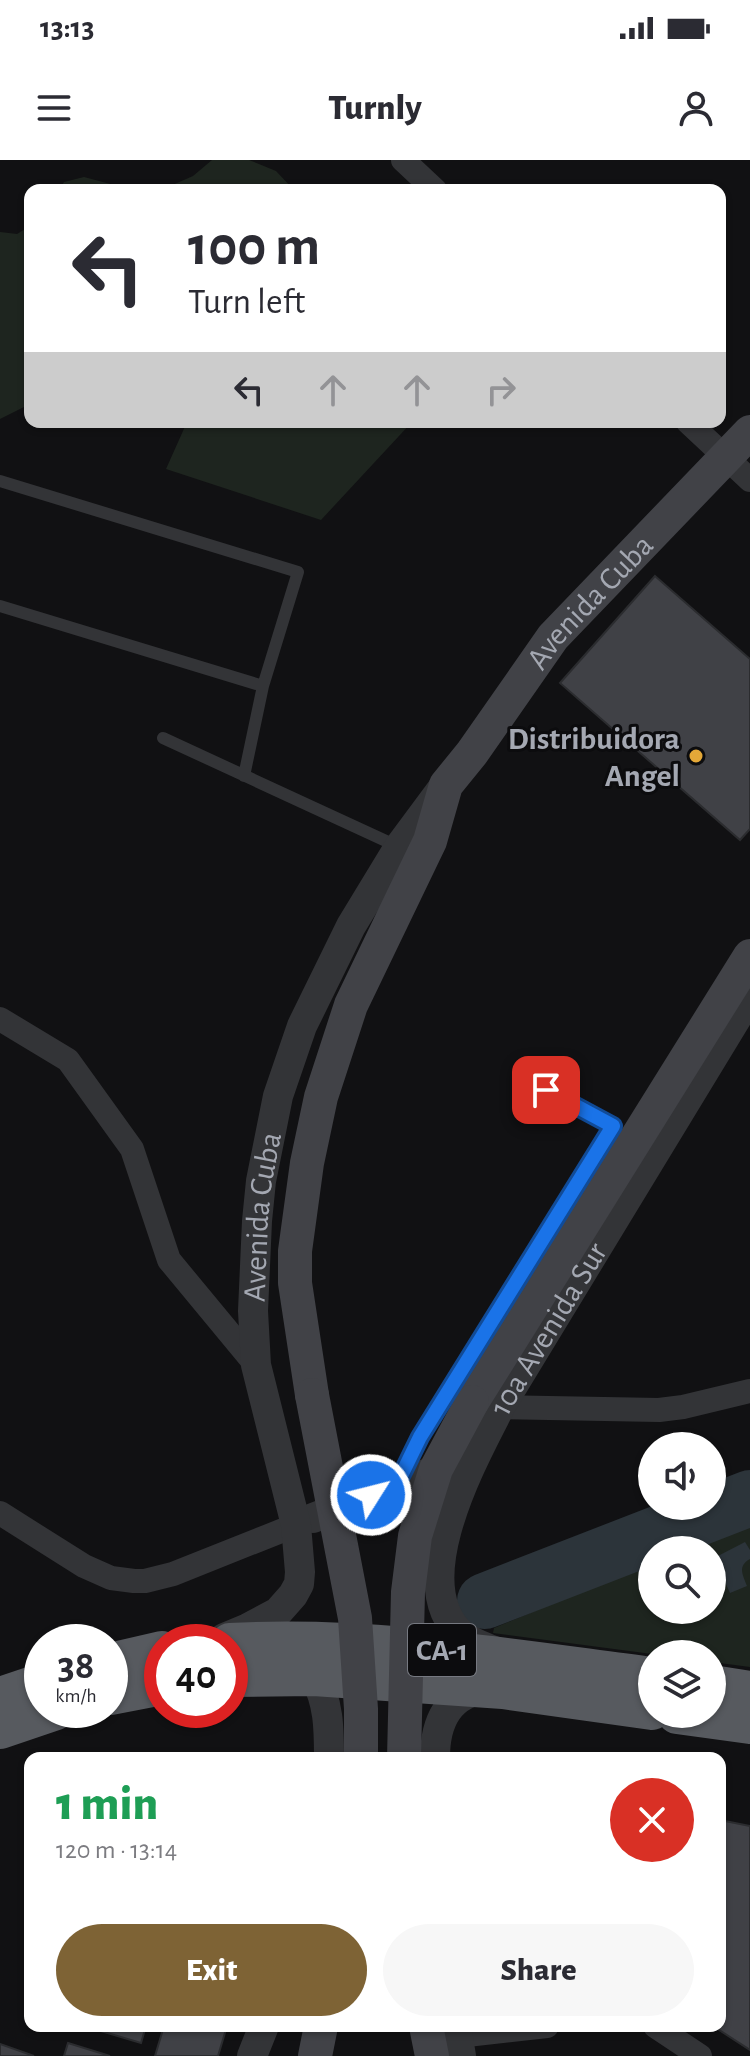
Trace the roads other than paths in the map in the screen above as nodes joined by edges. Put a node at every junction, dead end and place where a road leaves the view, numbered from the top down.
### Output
1 (403, 160) edge
2 (429, 184) edge
3 (695, 428) edge
4 (750, 432) edge
5 (738, 468) edge
6 (0, 481) edge
7 (0, 606) edge
8 (263, 686) junction
9 (163, 738) dead end
10 (244, 776) junction
11 (446, 785) junction
12 (399, 847) junction
13 (750, 956) edge
14 (750, 996) edge
15 (0, 1019) edge
16 (546, 1090) dead end
17 (256, 1365) junction
18 (750, 1391) edge
19 (486, 1404) junction
20 (476, 1454) junction
21 (396, 1486) junction
22 (0, 1513) edge
23 (296, 1525) junction
24 (248, 1628) edge
25 (248, 1642) edge
26 (506, 1674) junction
27 (314, 1676) junction
28 (248, 1677) edge
29 (638, 1677) edge
30 (726, 1687) edge
31 (24, 1689) edge
32 (750, 1691) edge
33 (0, 1697) edge
34 (638, 1707) edge
35 (24, 1721) edge
36 (726, 1721) edge
37 (750, 1724) edge
38 (0, 1729) edge
39 (329, 1752) edge
40 (361, 1752) edge
41 (404, 1752) edge
42 (435, 1752) edge
43 (262, 2032) edge
44 (320, 2032) edge
45 (504, 2032) edge
46 (664, 2032) edge
47 (446, 2040) edge
48 (252, 2056) edge
49 (315, 2056) edge
50 (700, 2056) edge

1 - 2 street
3 - 5 street
4 - 5 main road, Avenida Cuba
5 - 11 main road, Avenida Cuba
6 - 8 lane
7 - 8 lane
8 - 10 lane
9 - 10 lane
10 - 12 lane
11 - 12 street, Avenida Cuba
11 - 40 main road, Avenida Cuba, bridge
12 - 17 street, Avenida Cuba
13 - 19 main road, 10a Avenida Sur
14 - 19 street, 10a Avenida Sur
15 - 17 street
16 - 21 lane
17 - 23 street, Avenida Cuba
18 - 19 street
19 - 20 street, 10a Avenida Sur
19 - 41 main road, 10a Avenida Sur, bridge
20 - 21 street
20 - 26 street, 10a Avenida Sur
21 - 23 street
22 - 23 street
23 - 24 street, Avenida Cuba
25 - 26 highway, CA-1
26 - 27 highway, CA-1
26 - 29 highway, CA-1
26 - 34 highway, CA-1
26 - 42 street
27 - 28 highway, CA-1
27 - 39 street
30 - 32 highway
31 - 33 highway
35 - 38 highway
36 - 37 highway
43 - 48 street
44 - 49 main road
45 - 47 street
46 - 50 street

